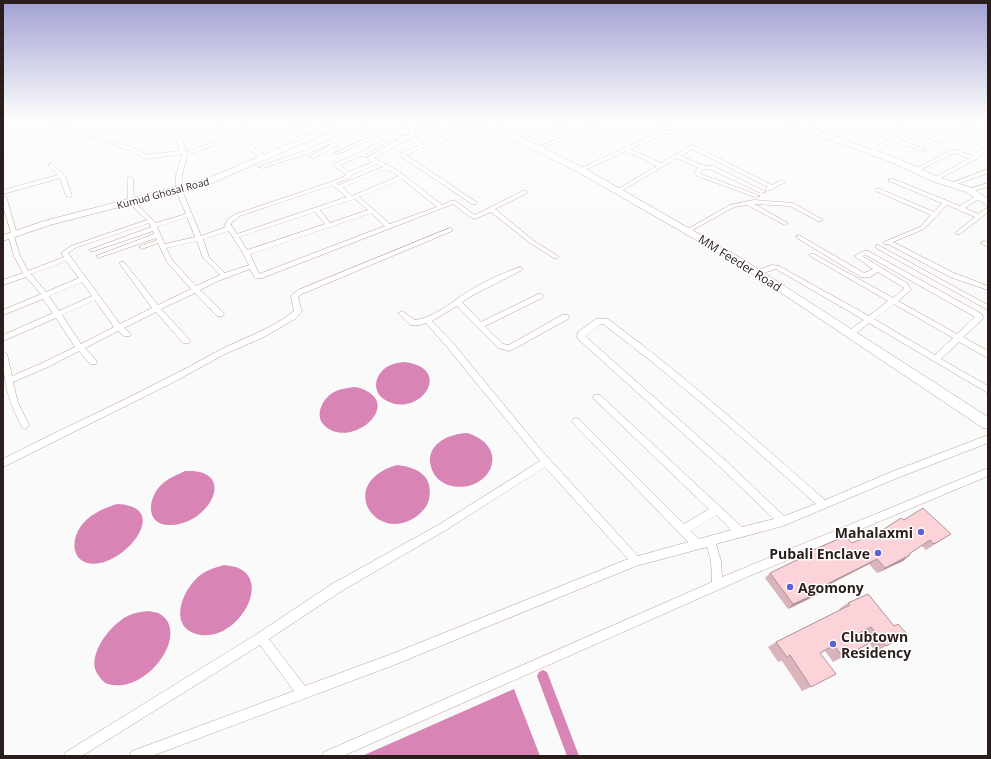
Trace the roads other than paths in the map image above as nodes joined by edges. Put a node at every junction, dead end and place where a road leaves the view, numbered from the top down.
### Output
1 (143, 155) edge
2 (160, 155) edge
3 (183, 155) edge
4 (267, 155) edge
5 (297, 155) edge
6 (314, 155) edge
7 (358, 155) edge
8 (364, 155) edge
9 (375, 155) edge
10 (403, 155) edge
11 (553, 155) edge
12 (612, 155) edge
13 (640, 155) edge
14 (709, 155) edge
15 (880, 155) edge
16 (945, 155) edge
17 (967, 155) edge
18 (977, 155) edge
19 (676, 156) joint
20 (263, 157) joint
21 (311, 157) dead end
22 (370, 158) junction
23 (974, 158) junction
24 (377, 162) junction
25 (51, 165) dead end
26 (660, 165) junction
27 (261, 167) dead end
28 (388, 167) junction
29 (703, 167) junction
30 (581, 170) junction
31 (916, 170) junction
32 (988, 171) edge
33 (349, 174) junction
34 (62, 176) junction
35 (402, 177) junction
36 (130, 178) dead end
37 (935, 179) junction
38 (891, 180) dead end
39 (782, 182) dead end
40 (333, 184) junction
41 (952, 184) junction
42 (988, 185) edge
43 (339, 187) junction
44 (772, 187) junction
45 (179, 190) junction
46 (878, 190) dead end
47 (969, 190) junction
48 (618, 191) junction
49 (3, 192) edge
50 (525, 192) dead end
51 (763, 192) junction
52 (3, 196) edge
53 (69, 196) dead end
54 (757, 196) junction
55 (353, 197) junction
56 (978, 197) junction
57 (131, 202) junction
58 (750, 202) junction
59 (474, 203) dead end
60 (946, 203) junction
61 (988, 203) edge
62 (442, 206) junction
63 (491, 209) junction
64 (960, 209) junction
65 (988, 209) edge
66 (317, 210) junction
67 (372, 211) junction
68 (934, 214) junction
69 (189, 215) junction
70 (978, 216) junction
71 (820, 220) dead end
72 (785, 223) dead end
73 (153, 225) junction
74 (328, 225) junction
75 (390, 227) junction
76 (230, 228) junction
77 (450, 230) dead end
78 (687, 231) junction
79 (958, 233) dead end
80 (9, 235) edge
81 (236, 236) junction
82 (799, 237) dead end
83 (199, 238) junction
84 (159, 241) junction
85 (888, 242) junction
86 (142, 247) dead end
87 (92, 250) dead end
88 (246, 253) junction
89 (812, 255) dead end
90 (99, 256) dead end
91 (556, 257) dead end
92 (67, 258) junction
93 (122, 263) dead end
94 (253, 266) junction
95 (520, 269) dead end
96 (877, 269) junction
97 (27, 273) junction
98 (757, 273) junction
99 (224, 276) junction
100 (83, 279) junction
101 (3, 283) edge
102 (988, 288) edge
103 (194, 290) junction
104 (45, 295) junction
105 (96, 296) junction
106 (540, 296) dead end
107 (973, 297) dead end
108 (892, 301) junction
109 (457, 302) junction
110 (988, 302) edge
111 (988, 308) edge
112 (157, 309) junction
113 (3, 313) edge
114 (402, 313) dead end
115 (220, 314) dead end
116 (56, 315) junction
117 (565, 317) dead end
118 (868, 318) junction
119 (427, 320) junction
120 (480, 325) junction
121 (119, 328) junction
122 (851, 333) junction
123 (127, 334) dead end
124 (3, 338) edge
125 (957, 338) junction
126 (186, 341) dead end
127 (80, 348) junction
128 (3, 354) edge
129 (988, 355) edge
130 (937, 358) junction
131 (93, 362) dead end
132 (10, 380) junction
133 (988, 390) edge
134 (597, 397) dead end
135 (576, 421) dead end
136 (988, 424) edge
137 (25, 425) dead end
138 (988, 439) edge
139 (546, 462) junction
140 (3, 463) edge
141 (988, 472) edge
142 (824, 505) junction
143 (717, 509) junction
144 (783, 521) junction
145 (684, 530) junction
146 (740, 532) junction
147 (710, 540) junction
148 (697, 544) junction
149 (636, 561) junction
150 (717, 584) junction
151 (261, 638) junction
152 (303, 693) junction
153 (70, 756) edge
154 (135, 756) edge
155 (328, 756) edge

1 - 2 street
3 - 45 street
4 - 20 street, Kumud Ghosal Road
5 - 27 street
6 - 21 street
7 - 33 street
8 - 22 street
9 - 22 street
10 - 59 street
11 - 30 street, MM Feeder Road
12 - 30 street
13 - 26 street
14 - 44 street
15 - 31 street
16 - 31 street
17 - 23 street
18 - 23 street
19 - 26 street
19 - 29 street
20 - 45 street, Kumud Ghosal Road
22 - 24 street
23 - 37 street
24 - 28 street
24 - 33 street
25 - 34 street
26 - 48 street
28 - 35 street
28 - 43 street
29 - 51 street
29 - 54 street
30 - 48 street, MM Feeder Road
31 - 37 street
32 - 41 street
33 - 40 street
34 - 49 street
34 - 53 street
35 - 55 street
35 - 62 street
36 - 57 street
37 - 41 street
38 - 60 street
39 - 44 street
40 - 43 street
40 - 76 street
41 - 47 street
42 - 47 street
43 - 55 street
44 - 51 street
45 - 57 street, Kumud Ghosal Road
45 - 69 street
46 - 68 street
47 - 56 street
48 - 78 street, MM Feeder Road
50 - 63 street
51 - 54 street
52 - 80 street
54 - 58 street
55 - 66 street
55 - 67 street
56 - 61 street
56 - 64 street
57 - 73 street
57 - 80 street, Kumud Ghosal Road
58 - 71 street
58 - 72 street
58 - 78 street
60 - 64 street
60 - 68 street
62 - 63 street
62 - 75 street
63 - 91 street
64 - 70 street
65 - 70 street
66 - 74 street
66 - 81 street
67 - 74 street
67 - 75 street
68 - 85 street
69 - 73 street
69 - 83 street
70 - 79 street
73 - 84 street
73 - 87 street
73 - 92 street
74 - 88 street
75 - 94 street
76 - 81 street
76 - 83 street
77 - 140 street
78 - 98 street, MM Feeder Road
80 - 97 street
81 - 88 street
82 - 96 street
83 - 84 street
83 - 99 street
84 - 86 street
84 - 90 street
84 - 103 street
85 - 102 street
85 - 111 street
88 - 94 street
89 - 108 street
92 - 97 street
92 - 100 street
93 - 112 street
94 - 99 street
95 - 109 street
96 - 108 street
96 - 125 street
97 - 101 street
97 - 104 street
98 - 118 street
98 - 122 street, MM Feeder Road
99 - 103 street
100 - 104 street
100 - 105 street
103 - 112 street
103 - 115 street
104 - 113 street
104 - 116 street
105 - 116 street
105 - 121 street
106 - 120 street
107 - 110 street
108 - 118 street
108 - 125 street
109 - 119 street
109 - 120 street
112 - 121 street
112 - 126 street
114 - 119 street
116 - 124 street
116 - 127 street
117 - 120 street
118 - 122 street
118 - 130 street
119 - 139 street
121 - 123 street
121 - 127 street
122 - 136 street, MM Feeder Road
125 - 129 street
125 - 130 street
127 - 131 street
127 - 132 street
128 - 132 street
130 - 133 street
132 - 137 street
134 - 143 street
135 - 145 street
138 - 142 street
139 - 149 street
139 - 151 street
141 - 150 street
142 - 144 street
142 - 144 street
143 - 145 street
143 - 146 street
144 - 146 street
145 - 148 street
146 - 147 street
147 - 148 street
147 - 150 street
148 - 149 street
149 - 152 street
150 - 155 street
151 - 152 street
151 - 153 street
152 - 154 street

